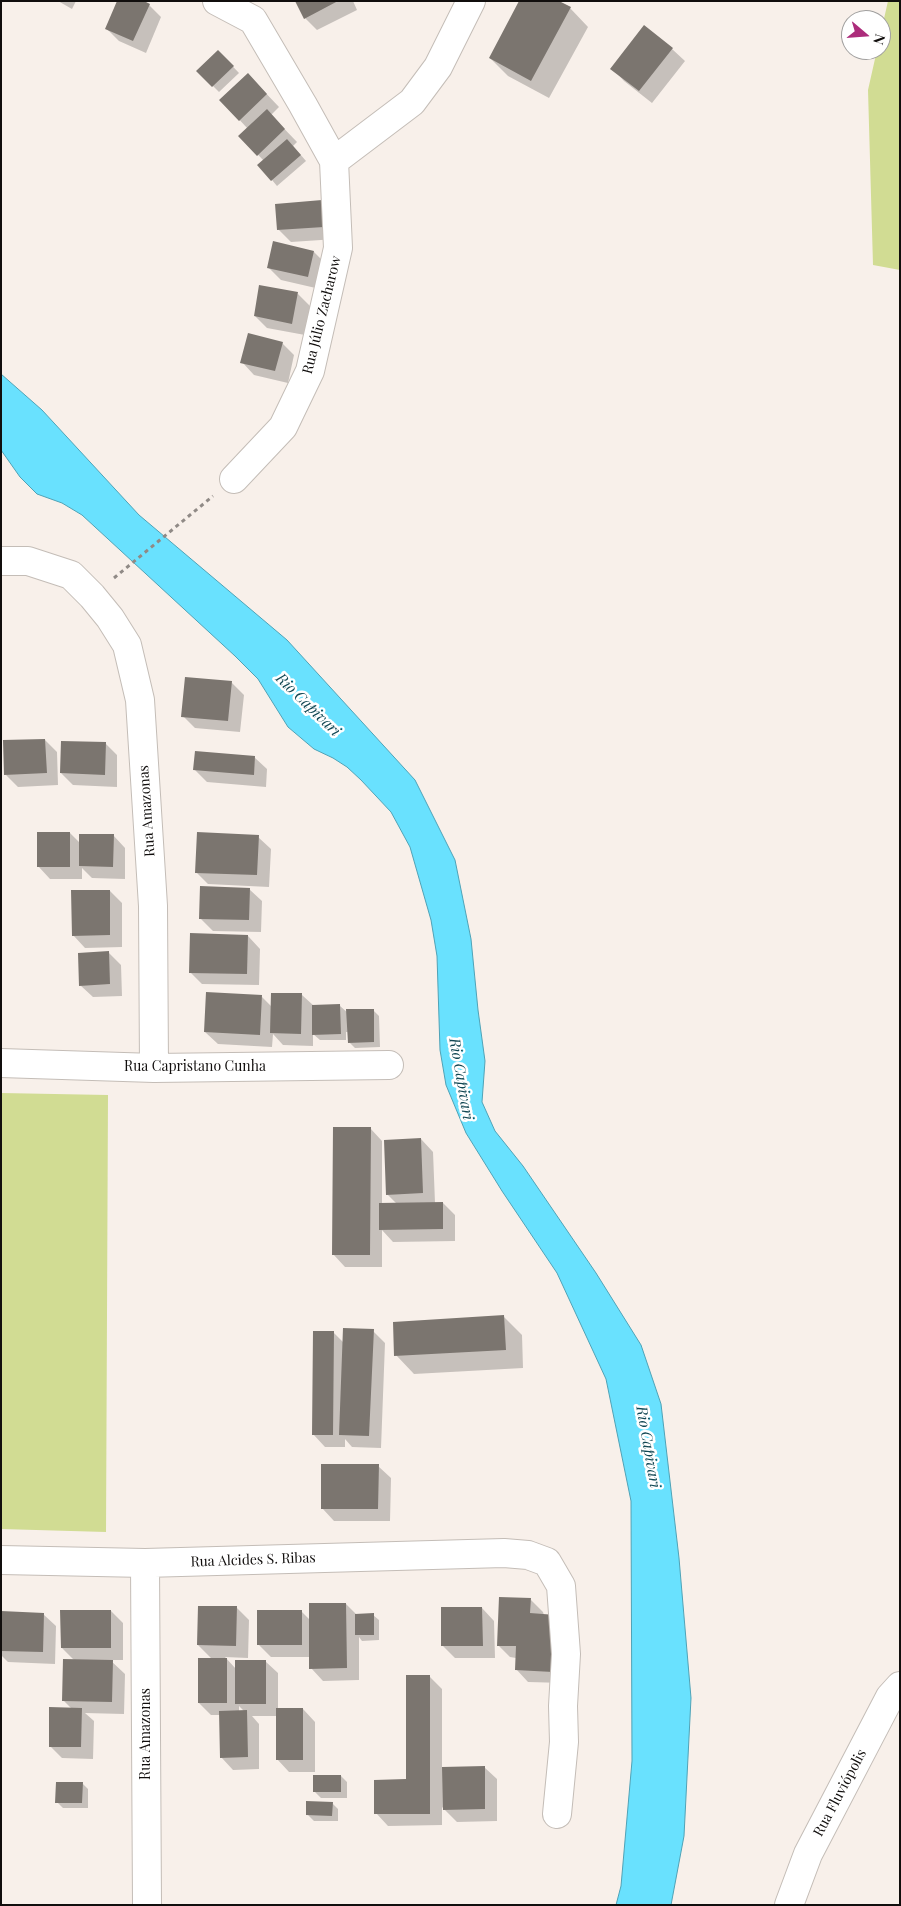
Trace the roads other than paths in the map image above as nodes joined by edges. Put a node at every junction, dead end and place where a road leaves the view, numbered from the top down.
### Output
1 (217, 1) edge
2 (471, 1) edge
3 (249, 11) edge
4 (334, 161) junction
5 (234, 479) dead end
6 (1, 560) edge
7 (1, 1063) edge
8 (389, 1065) dead end
9 (154, 1068) junction
10 (1, 1560) edge
11 (145, 1563) junction
12 (900, 1686) edge
13 (557, 1814) dead end
14 (147, 1905) edge
15 (789, 1905) edge

1 - 3 street
2 - 4 street
3 - 4 street
4 - 5 street, Rua Júlio Zacharow
6 - 9 street, Rua Amazonas
7 - 9 street, Rua Capristano Cunha
8 - 9 street, Rua Capristano Cunha
10 - 11 street, Rua Alcides S. Ribas
11 - 13 street, Rua Alcides S. Ribas
11 - 14 street, Rua Amazonas
12 - 15 street, Rua Fluviópolis

